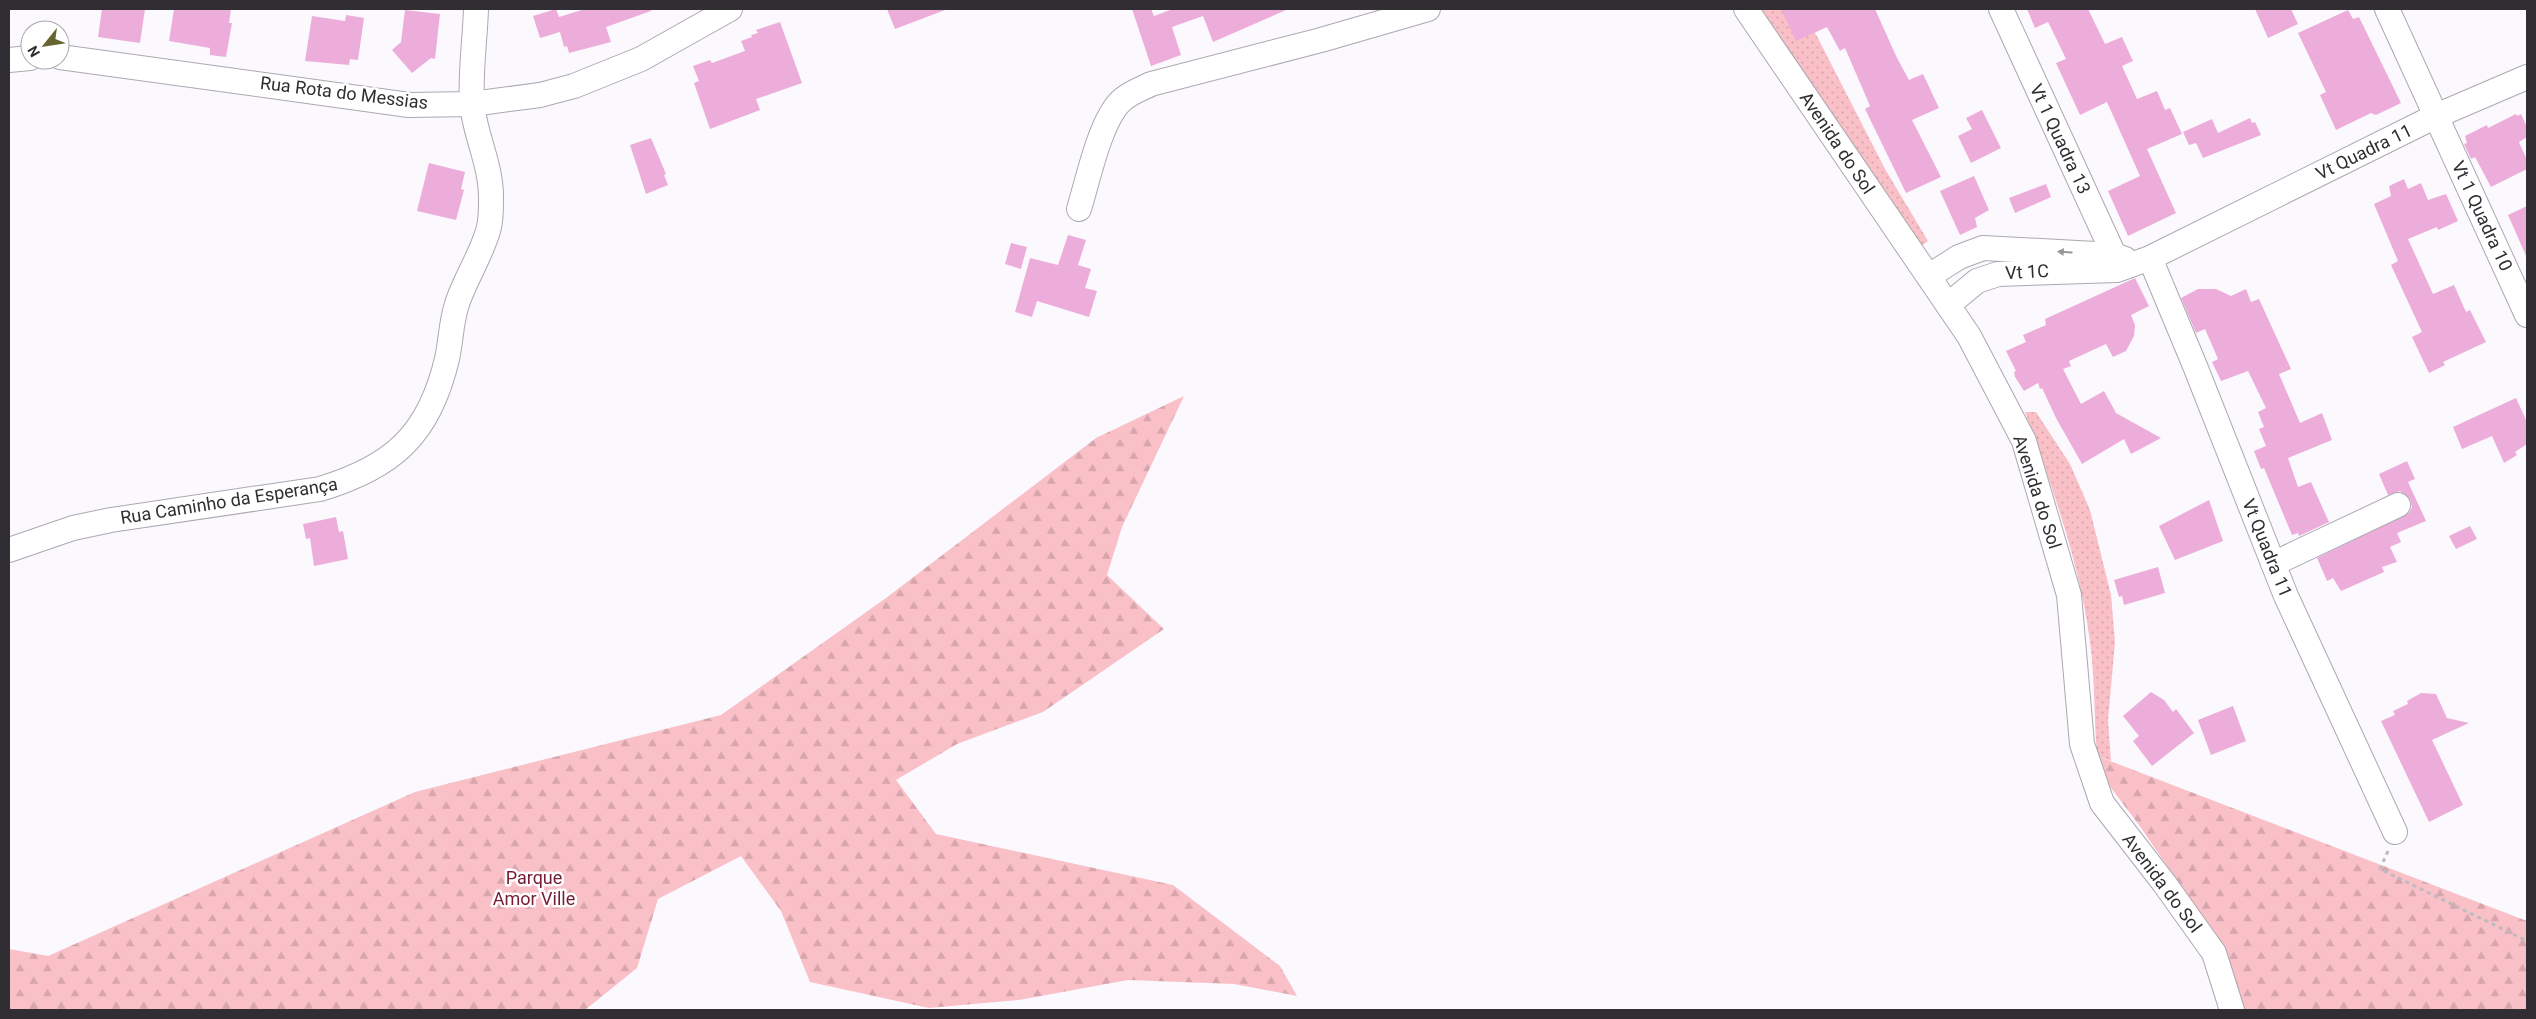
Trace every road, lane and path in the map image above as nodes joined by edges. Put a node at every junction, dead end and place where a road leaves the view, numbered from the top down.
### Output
1 (476, 9) edge
2 (730, 9) edge
3 (1428, 9) edge
4 (1746, 9) edge
5 (2001, 9) edge
6 (2387, 9) edge
7 (70, 58) edge
8 (2527, 77) edge
9 (472, 104) junction
10 (2436, 116) junction
11 (1079, 209) dead end
12 (1983, 248) junction
13 (2128, 261) junction
14 (1998, 274) junction
15 (1929, 276) junction
16 (1948, 305) junction
17 (2527, 315) edge
18 (2398, 504) dead end
19 (9, 550) edge
20 (2273, 564) junction
21 (2396, 832) joint
22 (2527, 941) edge
23 (2232, 1010) edge

1 - 9 street, Rua Caminho da Esperança
2 - 9 street, Rua Rota do Messias
3 - 11 street
4 - 15 street, Avenida do Sol
5 - 13 street, Vt 1 Quadra 13
6 - 10 street, Vt 1 Quadra 10
7 - 9 street, Rua Rota do Messias
8 - 10 street, Vt Quadra 11
9 - 19 street, Rua Caminho da Esperança
10 - 13 street, Vt Quadra 11
10 - 17 street, Vt 1 Quadra 10
13 -> 12 street
12 - 14 street
12 - 15 street
13 - 14 street, Vt 1C
13 - 20 street, Vt Quadra 11
14 - 16 street, Vt 1C
15 - 16 street, Avenida do Sol
16 - 23 street, Avenida do Sol
18 - 20 street
20 - 21 street, Vt Quadra 11
21 - 22 path

